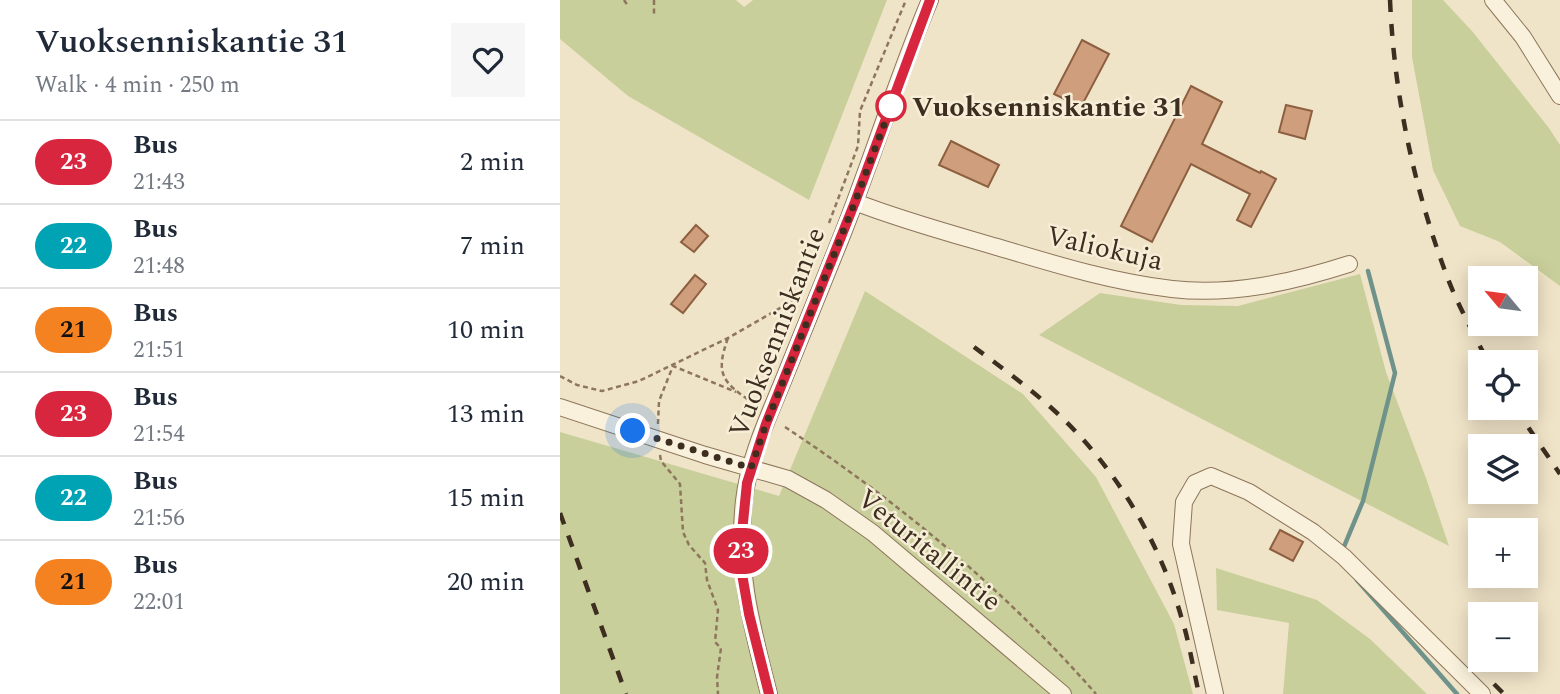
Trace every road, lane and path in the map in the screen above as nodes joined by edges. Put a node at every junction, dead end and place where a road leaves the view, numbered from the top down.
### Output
1 (624, 0) edge
2 (654, 0) edge
3 (905, 0) edge
4 (930, 0) edge
5 (1493, 0) edge
6 (628, 6) dead end
7 (654, 14) dead end
8 (1560, 96) edge
9 (855, 202) junction
10 (834, 233) junction
11 (1349, 264) dead end
12 (816, 278) junction
13 (728, 338) junction
14 (673, 366) junction
15 (560, 376) edge
16 (736, 392) junction
17 (752, 403) dead end
18 (560, 407) edge
19 (785, 427) dead end
20 (658, 439) junction
21 (751, 468) junction
22 (718, 694) edge
23 (769, 694) edge
24 (1063, 694) edge
25 (1096, 694) edge
26 (1215, 694) edge
27 (1482, 694) edge

1 - 6 path
2 - 7 path
3 - 10 path
4 - 9 street, Vuoksenniskantie
5 - 8 street
9 - 10 street, Vuoksenniskantie
9 - 11 street, Valiokuja
10 - 12 street, Vuoksenniskantie
12 - 13 path
12 - 21 street, Vuoksenniskantie
13 - 14 path
13 - 16 path
14 - 15 path
14 - 16 path
14 - 20 path
16 - 17 path
18 - 20 street, Veturitallintie
19 - 25 path
20 - 21 street, Veturitallintie
20 - 22 path
21 - 23 street, Vuoksenniskantie
21 - 24 street, Veturitallintie
26 - 27 street

